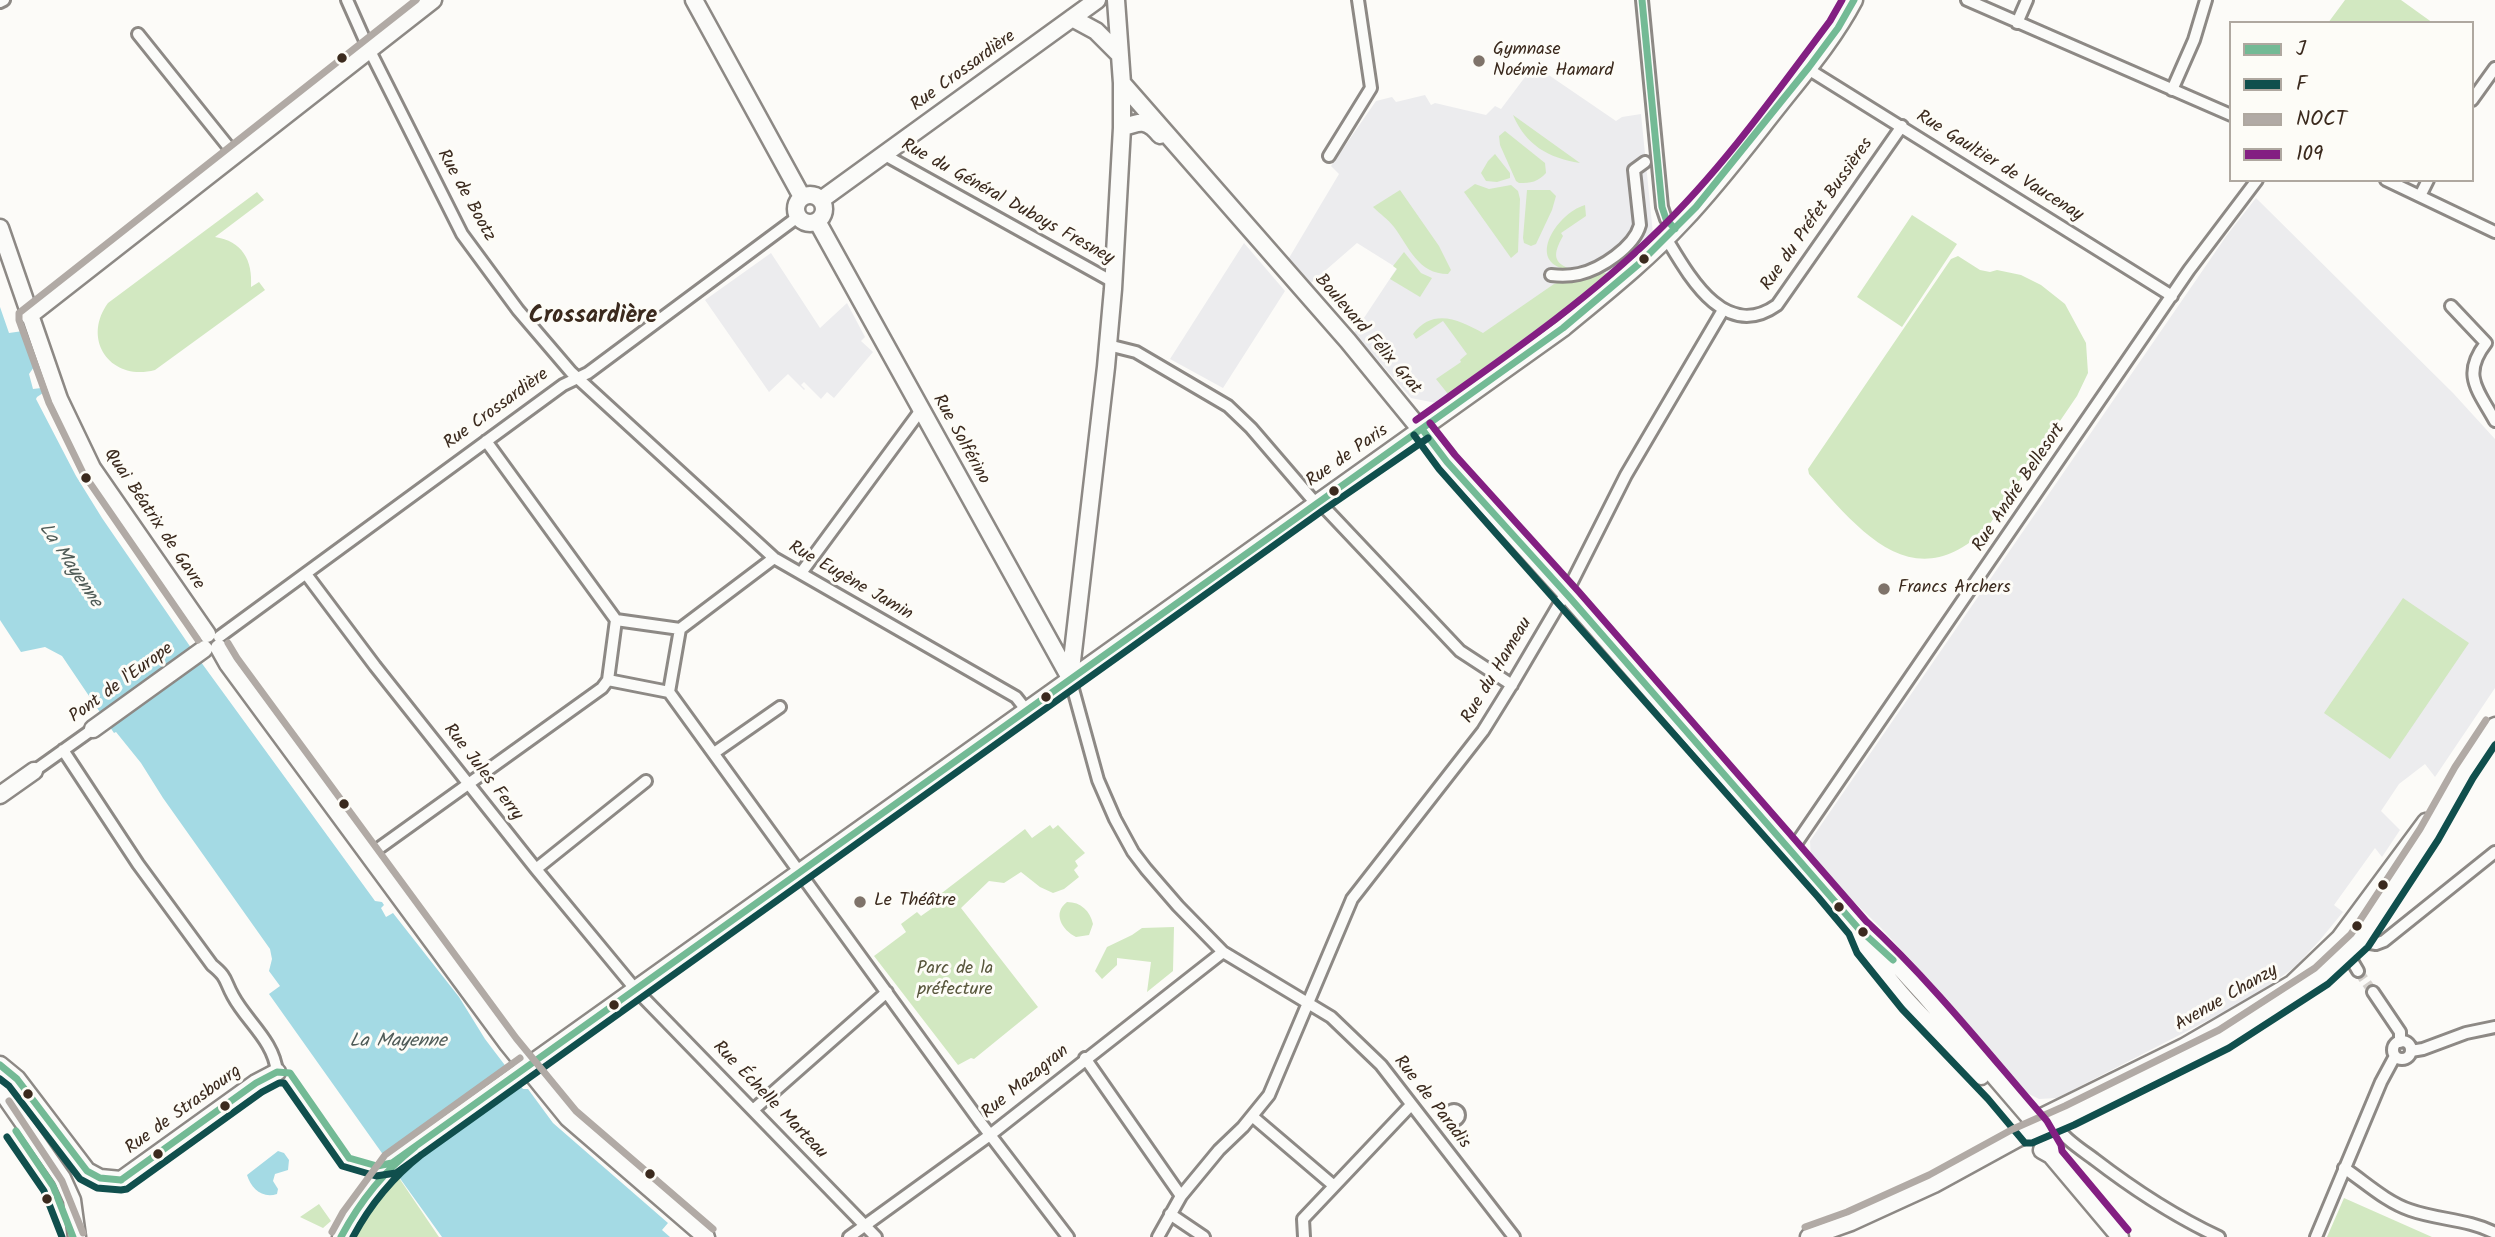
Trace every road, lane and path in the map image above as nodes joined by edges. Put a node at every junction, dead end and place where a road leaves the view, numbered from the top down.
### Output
1 (347, 0) edge
2 (433, 0) edge
3 (694, 0) edge
4 (1097, 0) edge
5 (1116, 0) edge
6 (1358, 0) edge
7 (1642, 0) edge
8 (1854, 0) edge
9 (1967, 0) edge
10 (2027, 0) edge
11 (2206, 0) edge
12 (1072, 18) junction
13 (2017, 23) junction
14 (138, 34) dead end
15 (369, 49) junction
16 (1120, 55) junction
17 (2495, 68) edge
18 (1808, 69) junction
19 (1122, 83) junction
20 (2172, 90) junction
21 (2474, 97) edge
22 (2229, 114) edge
23 (1902, 126) junction
24 (1122, 128) junction
25 (234, 155) junction
26 (883, 155) junction
27 (1186, 156) junction
28 (1329, 156) dead end
29 (1645, 162) dead end
30 (2256, 182) edge
31 (2390, 182) edge
32 (2427, 182) edge
33 (2420, 196) junction
34 (802, 197) junction
35 (821, 200) junction
36 (799, 216) junction
37 (817, 221) junction
38 (0, 228) edge
39 (2495, 232) edge
40 (1670, 234) junction
41 (1550, 275) dead end
42 (1113, 282) junction
43 (2172, 296) junction
44 (2451, 306) dead end
45 (1723, 310) junction
46 (29, 316) junction
47 (1108, 345) junction
48 (577, 378) junction
49 (921, 410) junction
50 (2495, 421) edge
51 (1422, 429) junction
52 (486, 441) junction
53 (1316, 502) junction
54 (775, 558) junction
55 (801, 573) junction
56 (306, 575) junction
57 (1565, 593) junction
58 (616, 620) junction
59 (680, 629) junction
60 (212, 642) junction
61 (1070, 678) junction
62 (608, 680) junction
63 (1512, 685) junction
64 (670, 692) junction
65 (780, 707) dead end
66 (1027, 711) junction
67 (2495, 726) edge
68 (93, 729) joint
69 (63, 750) junction
70 (714, 753) junction
71 (34, 771) joint
72 (2464, 772) junction
73 (646, 781) dead end
74 (469, 784) junction
75 (0, 795) edge
76 (1791, 851) junction
77 (2492, 855) edge
78 (368, 856) junction
79 (2495, 868) edge
80 (536, 869) junction
81 (801, 872) junction
82 (2340, 938) junction
83 (2359, 941) junction
84 (1223, 952) junction
85 (2348, 954) junction
86 (2358, 971) tunnel mouth
87 (636, 990) junction
88 (887, 992) junction
89 (2373, 992) tunnel mouth
90 (1309, 1003) junction
91 (2495, 1027) edge
92 (2400, 1042) junction
93 (2411, 1051) junction
94 (2395, 1056) junction
95 (1085, 1058) junction
96 (0, 1065) edge
97 (526, 1067) junction
98 (274, 1074) joint
99 (0, 1089) edge
100 (1411, 1105) junction
101 (753, 1110) junction
102 (1252, 1116) junction
103 (1449, 1117) dead end
104 (2037, 1124) junction
105 (1433, 1131) junction
106 (990, 1135) junction
107 (2344, 1168) junction
108 (1333, 1185) junction
109 (1181, 1196) junction
110 (1170, 1214) junction
111 (865, 1225) junction
112 (77, 1231) edge
113 (2495, 1233) edge
114 (341, 1237) edge
115 (706, 1237) edge
116 (849, 1237) edge
117 (876, 1237) edge
118 (1068, 1237) edge
119 (1158, 1237) edge
120 (1204, 1237) edge
121 (1304, 1237) edge
122 (1514, 1237) edge
123 (1808, 1237) edge
124 (2120, 1237) edge
125 (2219, 1237) edge
126 (2316, 1237) edge

1 - 15 street, Rue de Bootz
2 - 15 street
3 - 34 street
4 - 12 street, Rue Crossardière
5 - 16 street
6 - 28 street
7 - 40 street
8 - 18 street, Rue de Paris
9 - 13 street
10 - 13 street
11 - 20 street
12 - 16 street
12 - 26 street, Rue Crossardière
13 - 20 street
14 - 25 street
15 - 25 street
15 - 48 street, Rue de Bootz
16 - 19 street
17 - 21 street
18 - 23 street, Rue Gaultier de Vaucenay
18 - 40 street, Rue de Paris
19 - 24 street
19 - 27 street, Boulevard Félix Grat
20 - 22 street
23 - 43 street, Rue Gaultier de Vaucenay
23 - 45 street, Rue du Préfet Bussières
24 - 27 street
24 - 42 street
25 - 46 street
26 - 35 street, Rue Crossardière
26 - 42 street, Rue du Général Duboys Fresney
27 - 51 street, Boulevard Félix Grat
29 - 41 street
30 - 43 street, Rue André Bellesort
31 - 33 street
32 - 33 street
33 - 39 street
34 - 35 street
34 - 36 street
35 - 37 street
36 - 37 street
36 - 48 street, Rue Crossardière
37 - 49 street, Rue Solférino
38 - 46 street, Quai Béatrix de Gavre
40 - 45 street
40 - 51 street, Rue de Paris
42 - 47 street
43 - 76 street, Rue André Bellesort
44 - 50 street
45 - 57 street, Rue du Hameau
46 - 60 street, Quai Béatrix de Gavre
47 - 53 street
47 - 61 street
48 - 52 street, Rue Crossardière
48 - 54 street, Rue Eugène Jamin
49 - 55 street
49 - 61 street, Rue Solférino
51 - 53 street, Rue de Paris
51 - 57 street, Boulevard Félix Grat
52 - 56 street, Rue Crossardière
52 - 58 street
53 - 61 street, Rue de Paris
53 - 63 street
54 - 55 street, Rue Eugène Jamin
54 - 59 street
55 - 66 street, Rue Eugène Jamin
56 - 60 street, Rue Crossardière
56 - 74 street, Rue Jules Ferry
57 - 63 street, Rue du Hameau
57 - 76 street, Boulevard Félix Grat
58 - 59 street
58 - 62 street
59 - 64 street
60 - 68 street, Pont de l'Europe
60 - 78 street, Quai Béatrix de Gavre
61 - 66 street, Rue de Paris
61 - 84 street, Rue de Paradis
62 - 64 street
62 - 74 street
63 - 90 street, Rue du Hameau
64 - 70 street
65 - 70 street
66 - 81 street, Rue de Paris
67 - 72 street, Avenue Chanzy
68 - 69 street, Pont de l'Europe
69 - 71 street, Pont de l'Europe
69 - 98 street
70 - 81 street
71 - 75 street
72 - 82 street, Avenue Chanzy
72 - 83 street, Avenue Chanzy
73 - 80 street
74 - 78 street
74 - 80 street, Rue Jules Ferry
76 - 104 street, Boulevard Félix Grat
77 - 79 street
77 - 83 street
78 - 97 street, Quai Béatrix de Gavre
80 - 87 street, Rue Jules Ferry
81 - 87 street, Rue de Paris
81 - 88 street
82 - 83 street
82 - 85 street
82 - 104 street, Avenue Chanzy
83 - 85 street, Avenue Chanzy
84 - 90 street, Rue de Paradis
84 - 95 street, Rue Mazagran
85 - 86 street
85 - 104 street, Avenue Chanzy
87 - 97 street, Rue de Paris
87 - 101 street, Rue Échelle Marteau
88 - 101 street
88 - 106 street
89 - 92 street
90 - 100 street, Rue de Paradis
90 - 102 street, Rue du Hameau
91 - 93 street
92 - 93 street
92 - 94 street
93 - 94 street
94 - 107 street
95 - 106 street, Rue Mazagran
95 - 109 street
96 - 98 street, Rue de Strasbourg
97 - 114 street, Rue de Paris
97 - 115 street, Quai Béatrix de Gavre
99 - 112 street
100 - 105 street, Rue de Paradis
100 - 108 street
101 - 111 street, Rue Échelle Marteau
102 - 108 street
102 - 109 street, Rue du Hameau
103 - 105 street
104 - 123 street
104 - 124 street, Boulevard Félix Grat
104 - 125 street
105 - 122 street, Rue de Paradis
106 - 111 street, Rue Mazagran
106 - 118 street
107 - 113 street
107 - 126 street
108 - 121 street
109 - 110 street, Rue du Hameau
110 - 119 street, Rue du Hameau
110 - 120 street
111 - 116 street, Rue Mazagran
111 - 117 street, Rue Échelle Marteau

